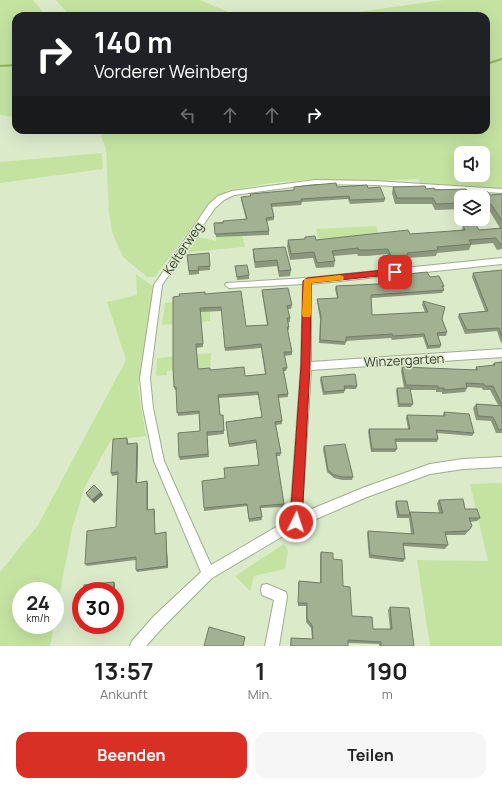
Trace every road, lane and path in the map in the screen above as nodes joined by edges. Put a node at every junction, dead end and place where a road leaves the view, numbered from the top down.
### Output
1 (502, 191) edge
2 (502, 261) edge
3 (307, 281) junction
4 (230, 285) dead end
5 (502, 353) edge
6 (306, 366) junction
7 (502, 462) edge
8 (296, 522) junction
9 (208, 574) junction
10 (266, 590) dead end
11 (137, 646) edge
12 (272, 646) edge

1 - 9 street, Kelterweg
2 - 3 street
3 - 4 street
3 - 6 street
5 - 6 street, Winzergarten
6 - 8 street
7 - 8 street
8 - 9 street
9 - 11 street
10 - 12 street

